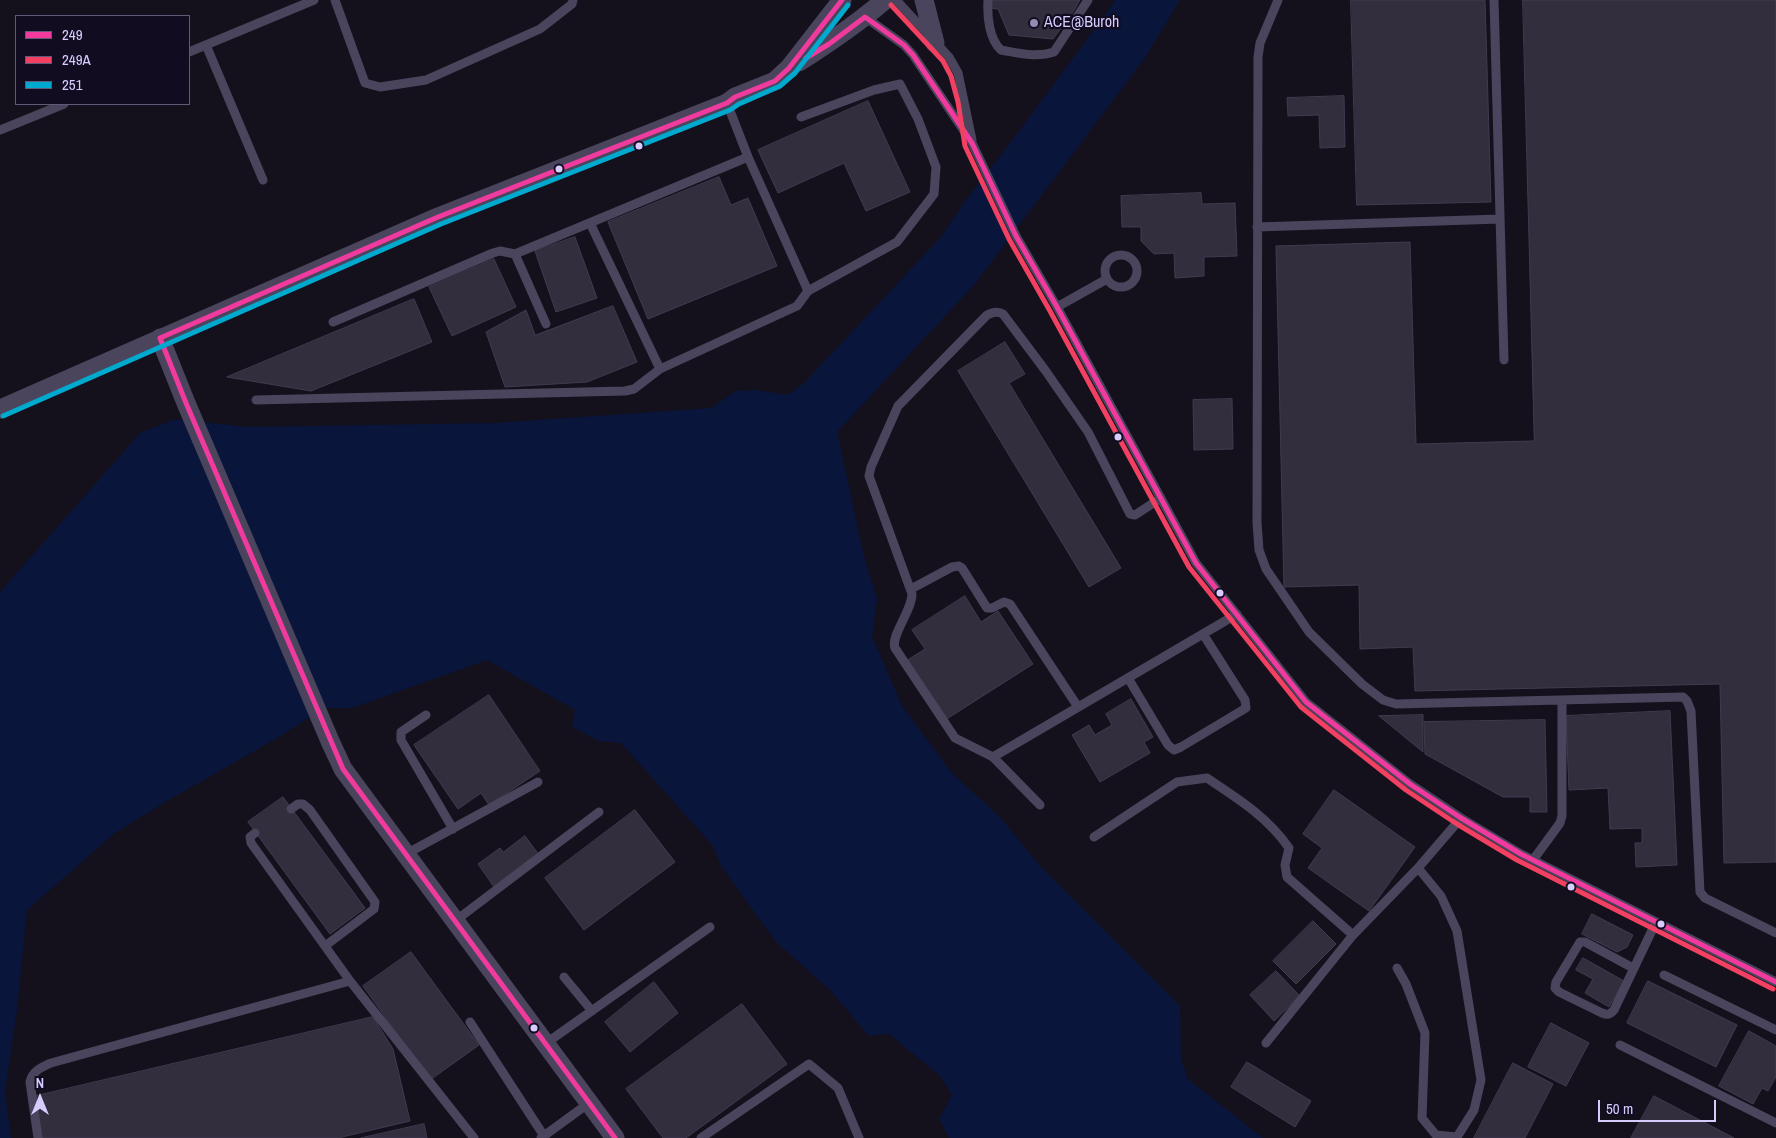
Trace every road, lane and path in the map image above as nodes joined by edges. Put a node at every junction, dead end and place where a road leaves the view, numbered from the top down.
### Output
1 (314, 0) edge
2 (335, 0) edge
3 (573, 0) edge
4 (843, 0) edge
5 (885, 0) edge
6 (896, 0) edge
7 (924, 0) edge
8 (988, 0) edge
9 (1088, 0) edge
10 (1278, 0) edge
11 (1494, 0) edge
12 (865, 17) junction
13 (935, 44) junction
14 (206, 45) junction
15 (190, 52) edge
16 (789, 68) junction
17 (727, 103) junction
18 (62, 105) edge
19 (801, 117) dead end
20 (0, 130) edge
21 (972, 143) junction
22 (748, 157) junction
23 (264, 180) dead end
24 (1500, 219) junction
25 (590, 223) junction
26 (1257, 227) junction
27 (515, 254) junction
28 (1107, 279) dead end
29 (808, 291) junction
30 (1057, 307) junction
31 (333, 322) dead end
32 (546, 324) dead end
33 (160, 338) junction
34 (1504, 360) dead end
35 (660, 369) junction
36 (256, 400) dead end
37 (0, 409) edge
38 (1161, 498) junction
39 (911, 589) junction
40 (1236, 614) junction
41 (1203, 634) junction
42 (1128, 678) junction
43 (1562, 700) junction
44 (1078, 707) junction
45 (426, 715) dead end
46 (993, 757) junction
47 (538, 782) dead end
48 (1040, 805) dead end
49 (292, 809) dead end
50 (599, 812) dead end
51 (1461, 818) junction
52 (453, 829) junction
53 (255, 832) dead end
54 (1094, 837) dead end
55 (406, 854) junction
56 (1533, 860) junction
57 (1418, 868) junction
58 (456, 921) junction
59 (1656, 922) junction
60 (710, 927) dead end
61 (1776, 934) edge
62 (1353, 935) junction
63 (325, 946) junction
64 (1397, 968) dead end
65 (1634, 968) junction
66 (1664, 976) dead end
67 (564, 977) dead end
68 (350, 981) junction
69 (1776, 982) edge
70 (592, 1011) junction
71 (470, 1022) dead end
72 (1776, 1030) edge
73 (1266, 1043) dead end
74 (545, 1044) junction
75 (1620, 1045) dead end
76 (589, 1103) junction
77 (1776, 1122) edge
78 (542, 1137) edge
79 (38, 1138) edge
80 (474, 1138) edge
81 (615, 1138) edge
82 (701, 1138) edge
83 (859, 1138) edge

1 - 14 lane
2 - 3 lane
4 - 12 street
4 - 16 street
5 - 12 street
6 - 13 lane
7 - 13 street
8 - 9 lane
10 - 26 lane
11 - 24 lane
12 - 16 street
12 - 21 lane
13 - 21 lane
14 - 15 lane
14 - 23 lane
16 - 17 street
17 - 22 lane
17 - 33 street
18 - 20 lane
19 - 29 lane
21 - 30 lane
22 - 25 lane
22 - 29 lane
24 - 26 lane
24 - 34 lane
25 - 27 lane
25 - 35 lane
26 - 43 lane
27 - 31 lane
27 - 32 lane
28 - 30 lane
29 - 35 lane
30 - 38 lane
33 - 37 street
33 - 55 street
35 - 36 lane
38 - 39 lane
38 - 40 lane
39 - 44 lane
39 - 46 lane
40 - 41 lane
40 - 51 lane
41 - 42 lane
41 - 42 lane
42 - 44 lane
43 - 56 lane
43 - 61 lane
44 - 46 lane
45 - 52 lane
46 - 48 lane
47 - 52 lane
49 - 63 lane
50 - 58 lane
51 - 56 lane
51 - 57 lane
52 - 55 lane
53 - 63 lane
54 - 62 lane
55 - 58 street
56 - 59 lane
57 - 62 lane
57 - 64 lane
58 - 74 street
59 - 65 lane
59 - 69 lane
60 - 70 lane
62 - 73 lane
63 - 68 lane
65 - 65 lane
66 - 72 lane
67 - 70 lane
68 - 79 lane
68 - 80 lane
70 - 74 lane
71 - 78 lane
74 - 76 street
75 - 77 lane
76 - 78 lane
76 - 81 street
82 - 83 lane

